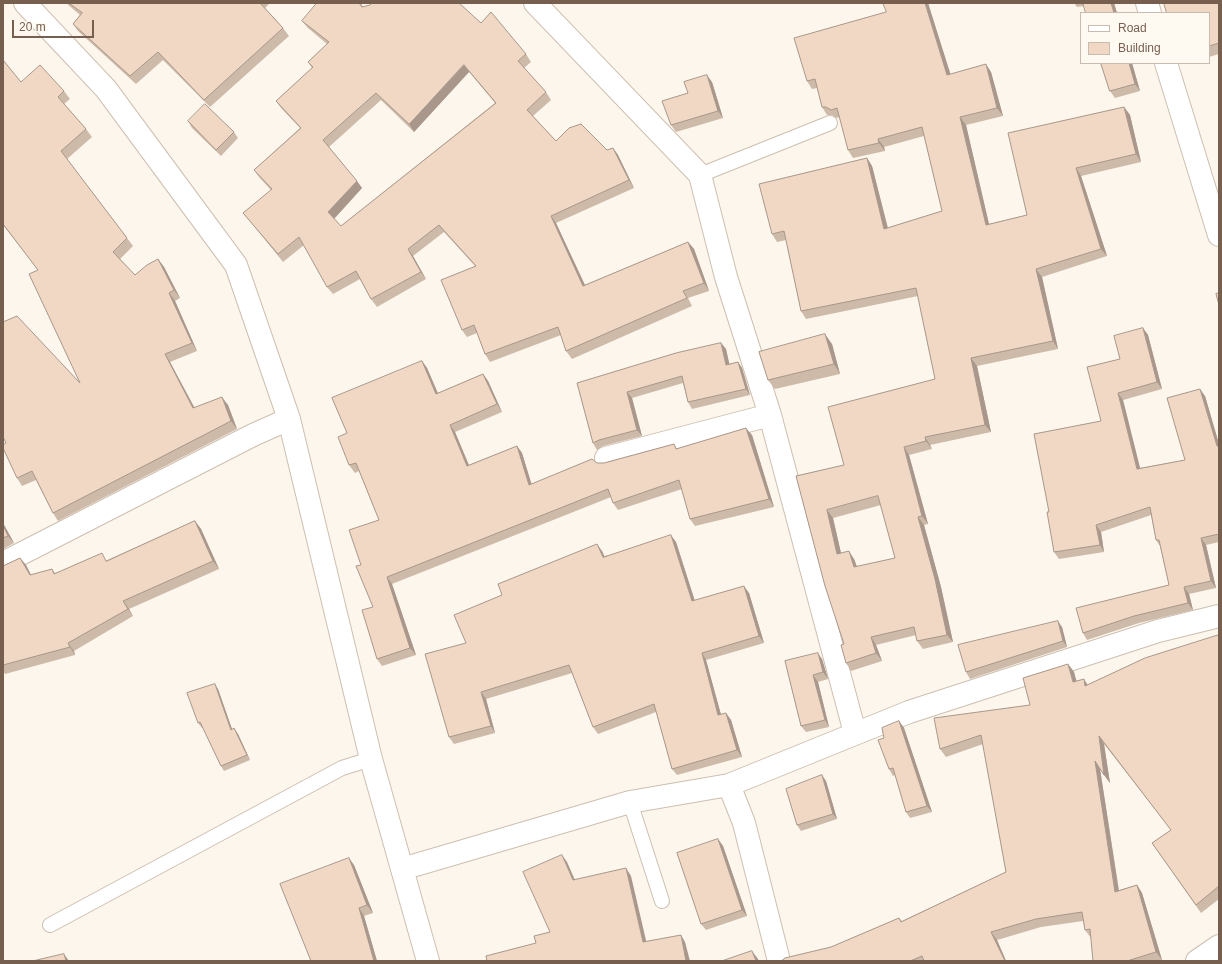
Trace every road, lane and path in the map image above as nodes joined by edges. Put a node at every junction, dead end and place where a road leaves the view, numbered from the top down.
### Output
1 (25, 3) edge
2 (535, 3) edge
3 (1166, 64) edge
4 (830, 123) edge
5 (700, 175) junction
6 (1219, 235) edge
7 (770, 415) junction
8 (289, 419) junction
9 (606, 458) dead end
10 (3, 563) edge
11 (1219, 616) edge
12 (855, 733) junction
13 (371, 759) junction
14 (729, 785) junction
15 (630, 802) junction
16 (402, 869) junction
17 (662, 901) dead end
18 (50, 926) dead end
19 (1219, 946) edge
20 (428, 961) edge
21 (779, 961) edge
22 (1196, 961) edge

1 - 8 street
2 - 5 street
3 - 6 street
4 - 5 lane
5 - 7 street
7 - 9 street
7 - 12 street
8 - 10 street
8 - 13 street
11 - 12 street
12 - 14 street
13 - 16 street
13 - 18 lane
14 - 15 street
14 - 21 street
15 - 16 street
15 - 17 lane
16 - 20 street
19 - 22 street

